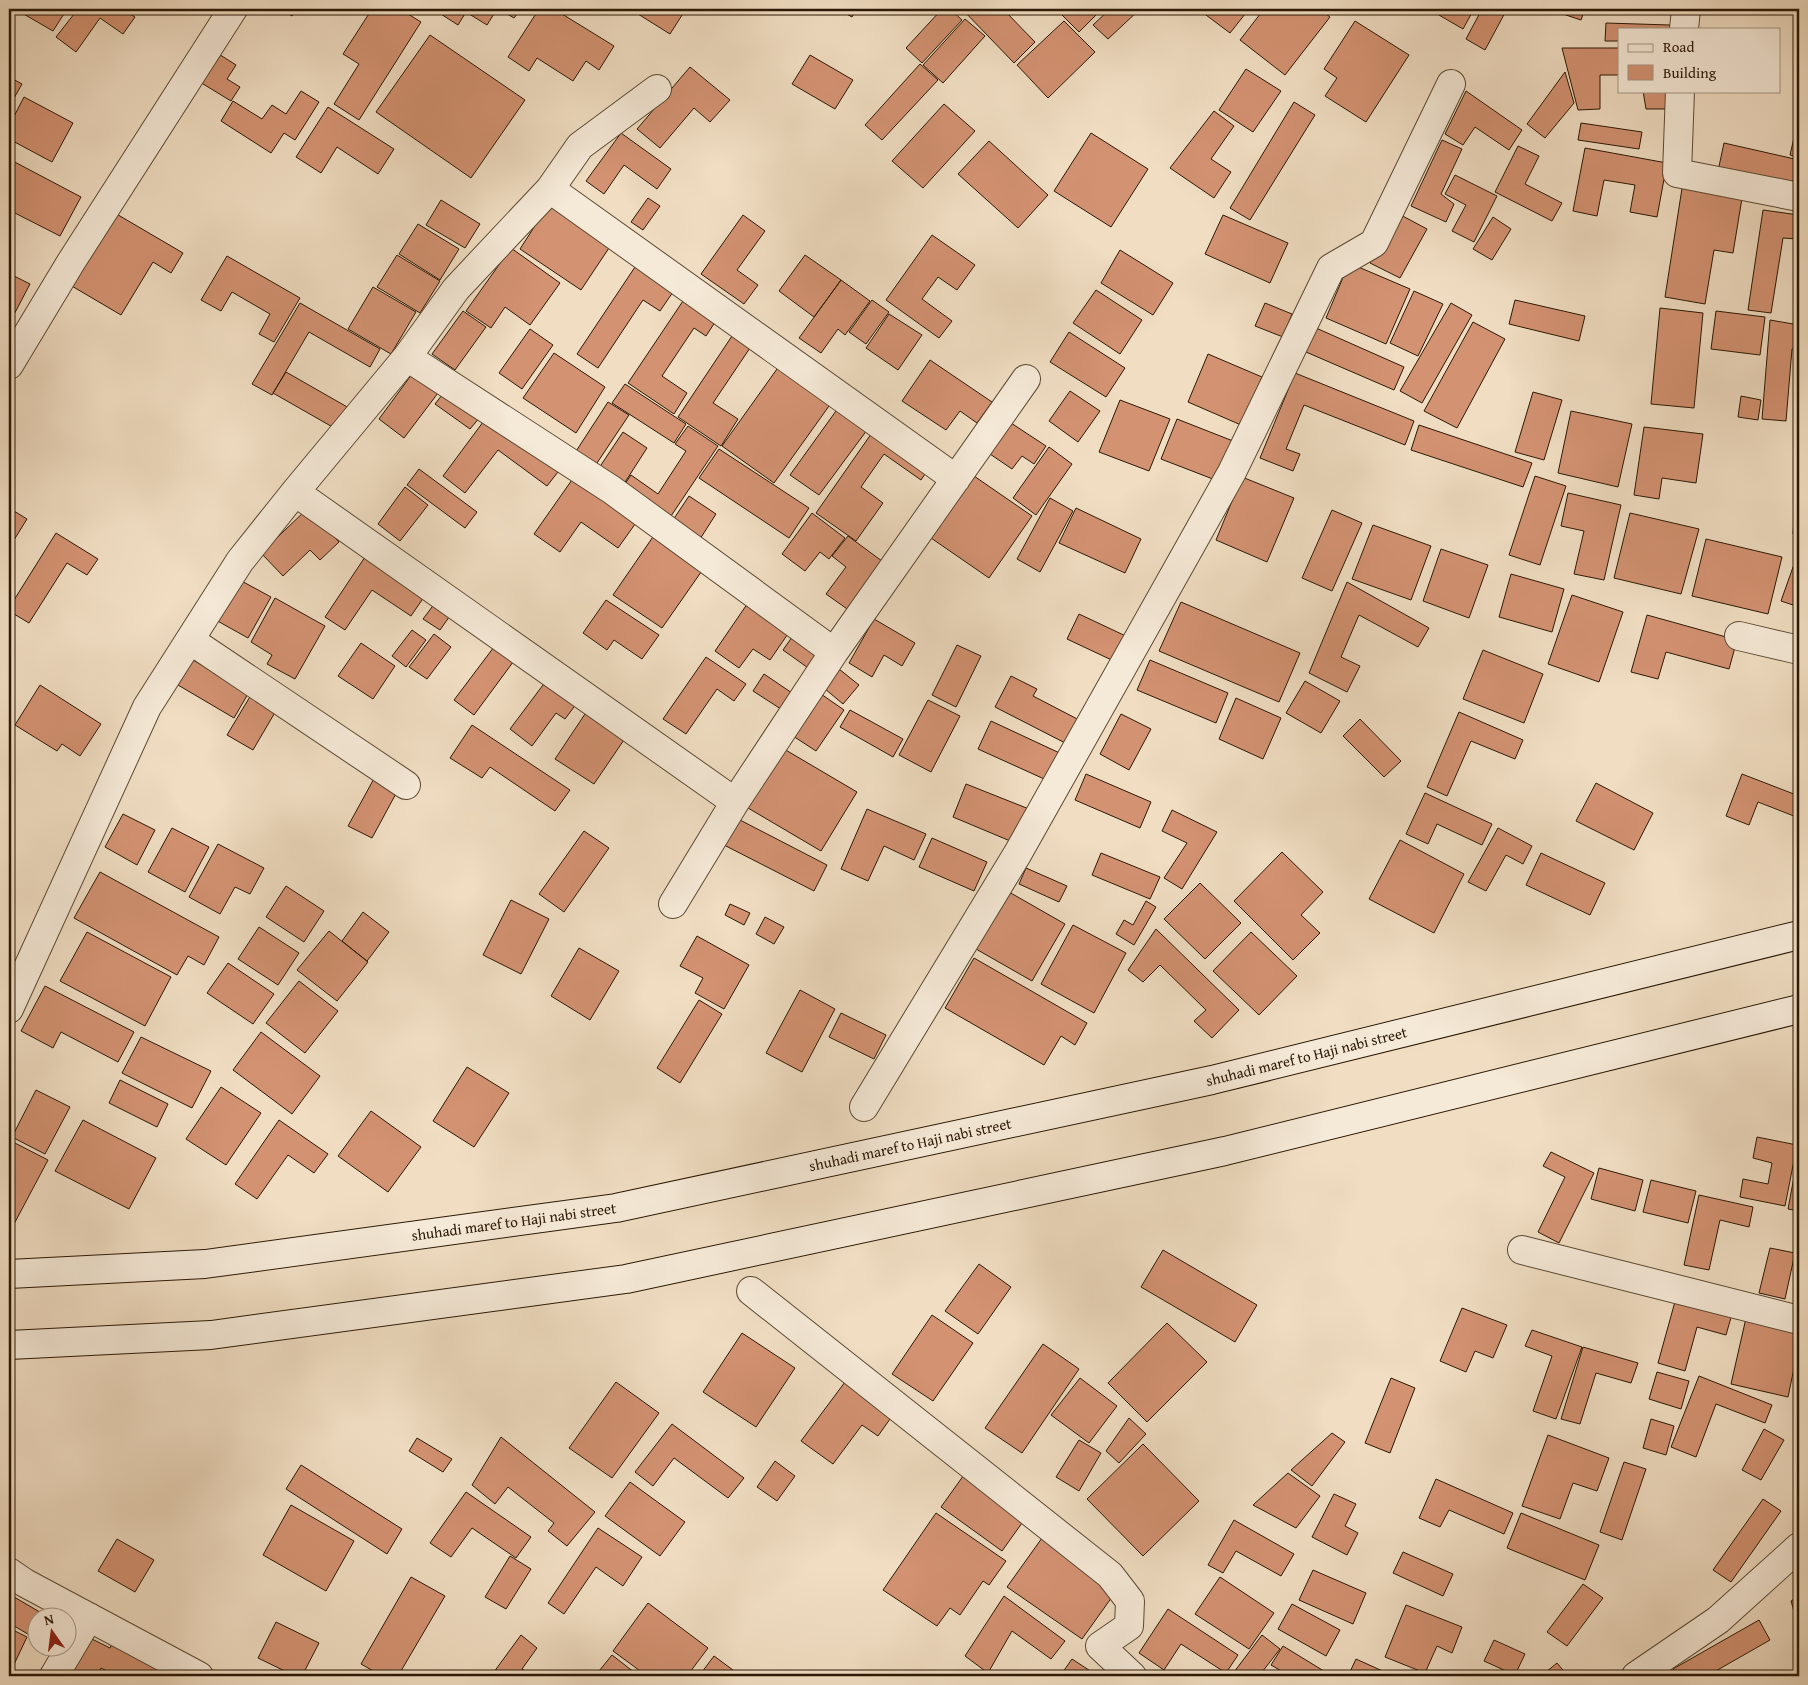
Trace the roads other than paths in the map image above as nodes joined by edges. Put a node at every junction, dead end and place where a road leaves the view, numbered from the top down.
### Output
1 (233, 9) edge
2 (1686, 9) edge
3 (1684, 28) edge
4 (1451, 84) dead end
5 (657, 89) dead end
6 (1680, 92) edge
7 (550, 189) junction
8 (1799, 197) edge
9 (408, 357) junction
10 (9, 365) edge
11 (1026, 379) dead end
12 (956, 479) junction
13 (295, 492) junction
14 (1739, 636) dead end
15 (190, 640) junction
16 (1799, 650) edge
17 (834, 652) junction
18 (406, 785) dead end
19 (734, 802) junction
20 (674, 904) dead end
21 (1799, 935) edge
22 (9, 1008) edge
23 (1799, 1009) edge
24 (864, 1107) dead end
25 (1522, 1250) dead end
26 (9, 1274) edge
27 (751, 1291) dead end
28 (1799, 1320) edge
29 (9, 1345) edge
30 (1799, 1547) edge
31 (9, 1572) edge
32 (89, 1617) junction
33 (54, 1676) edge
34 (199, 1676) edge
35 (1132, 1676) edge
36 (1636, 1676) edge

1 - 10 street
2 - 3 street
4 - 24 street
5 - 7 street
6 - 8 street
7 - 9 street
7 - 12 street
9 - 13 street
9 - 17 street
11 - 12 street
12 - 17 street
13 - 15 street
13 - 19 street
14 - 16 street
15 - 18 street
15 - 22 street
17 - 19 street
19 - 20 street
21 - 26 street, shuhadi maref to Haji nabi street
23 - 29 street
25 - 28 street
27 - 35 street
30 - 36 street
31 - 32 street
32 - 33 street
32 - 34 street

